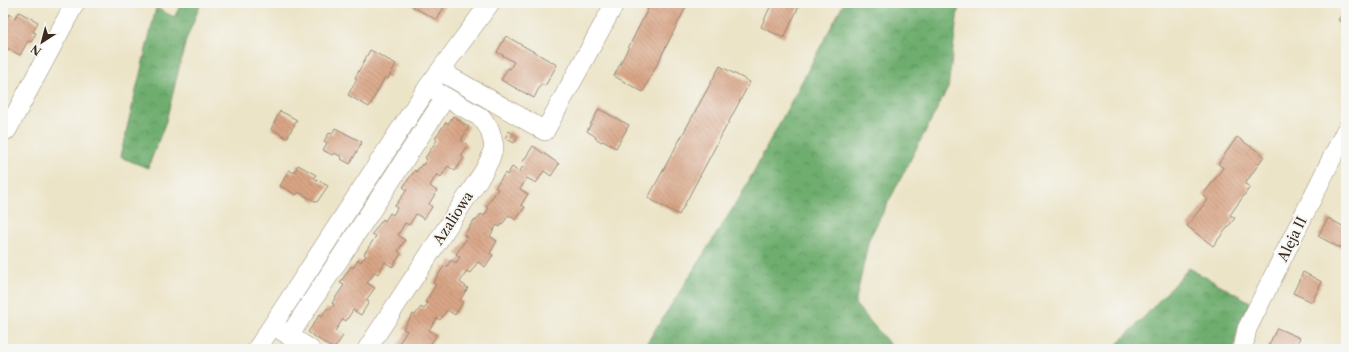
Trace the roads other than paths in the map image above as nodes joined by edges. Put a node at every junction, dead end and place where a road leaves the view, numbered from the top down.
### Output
1 (75, 3) edge
2 (490, 3) edge
3 (615, 3) edge
4 (440, 71) junction
5 (428, 87) junction
6 (445, 98) junction
7 (6, 130) dead end
8 (1346, 130) edge
9 (272, 325) junction
10 (289, 336) junction
11 (257, 349) edge
12 (310, 349) edge
13 (367, 349) edge
14 (1243, 349) edge

1 - 7 street
2 - 4 street
3 - 4 street
4 - 5 street
5 - 6 street, Azaliowa
5 - 9 street
6 - 10 street
6 - 13 street, Azaliowa
8 - 14 street, Aleja II
9 - 10 street
9 - 11 street
10 - 12 street

